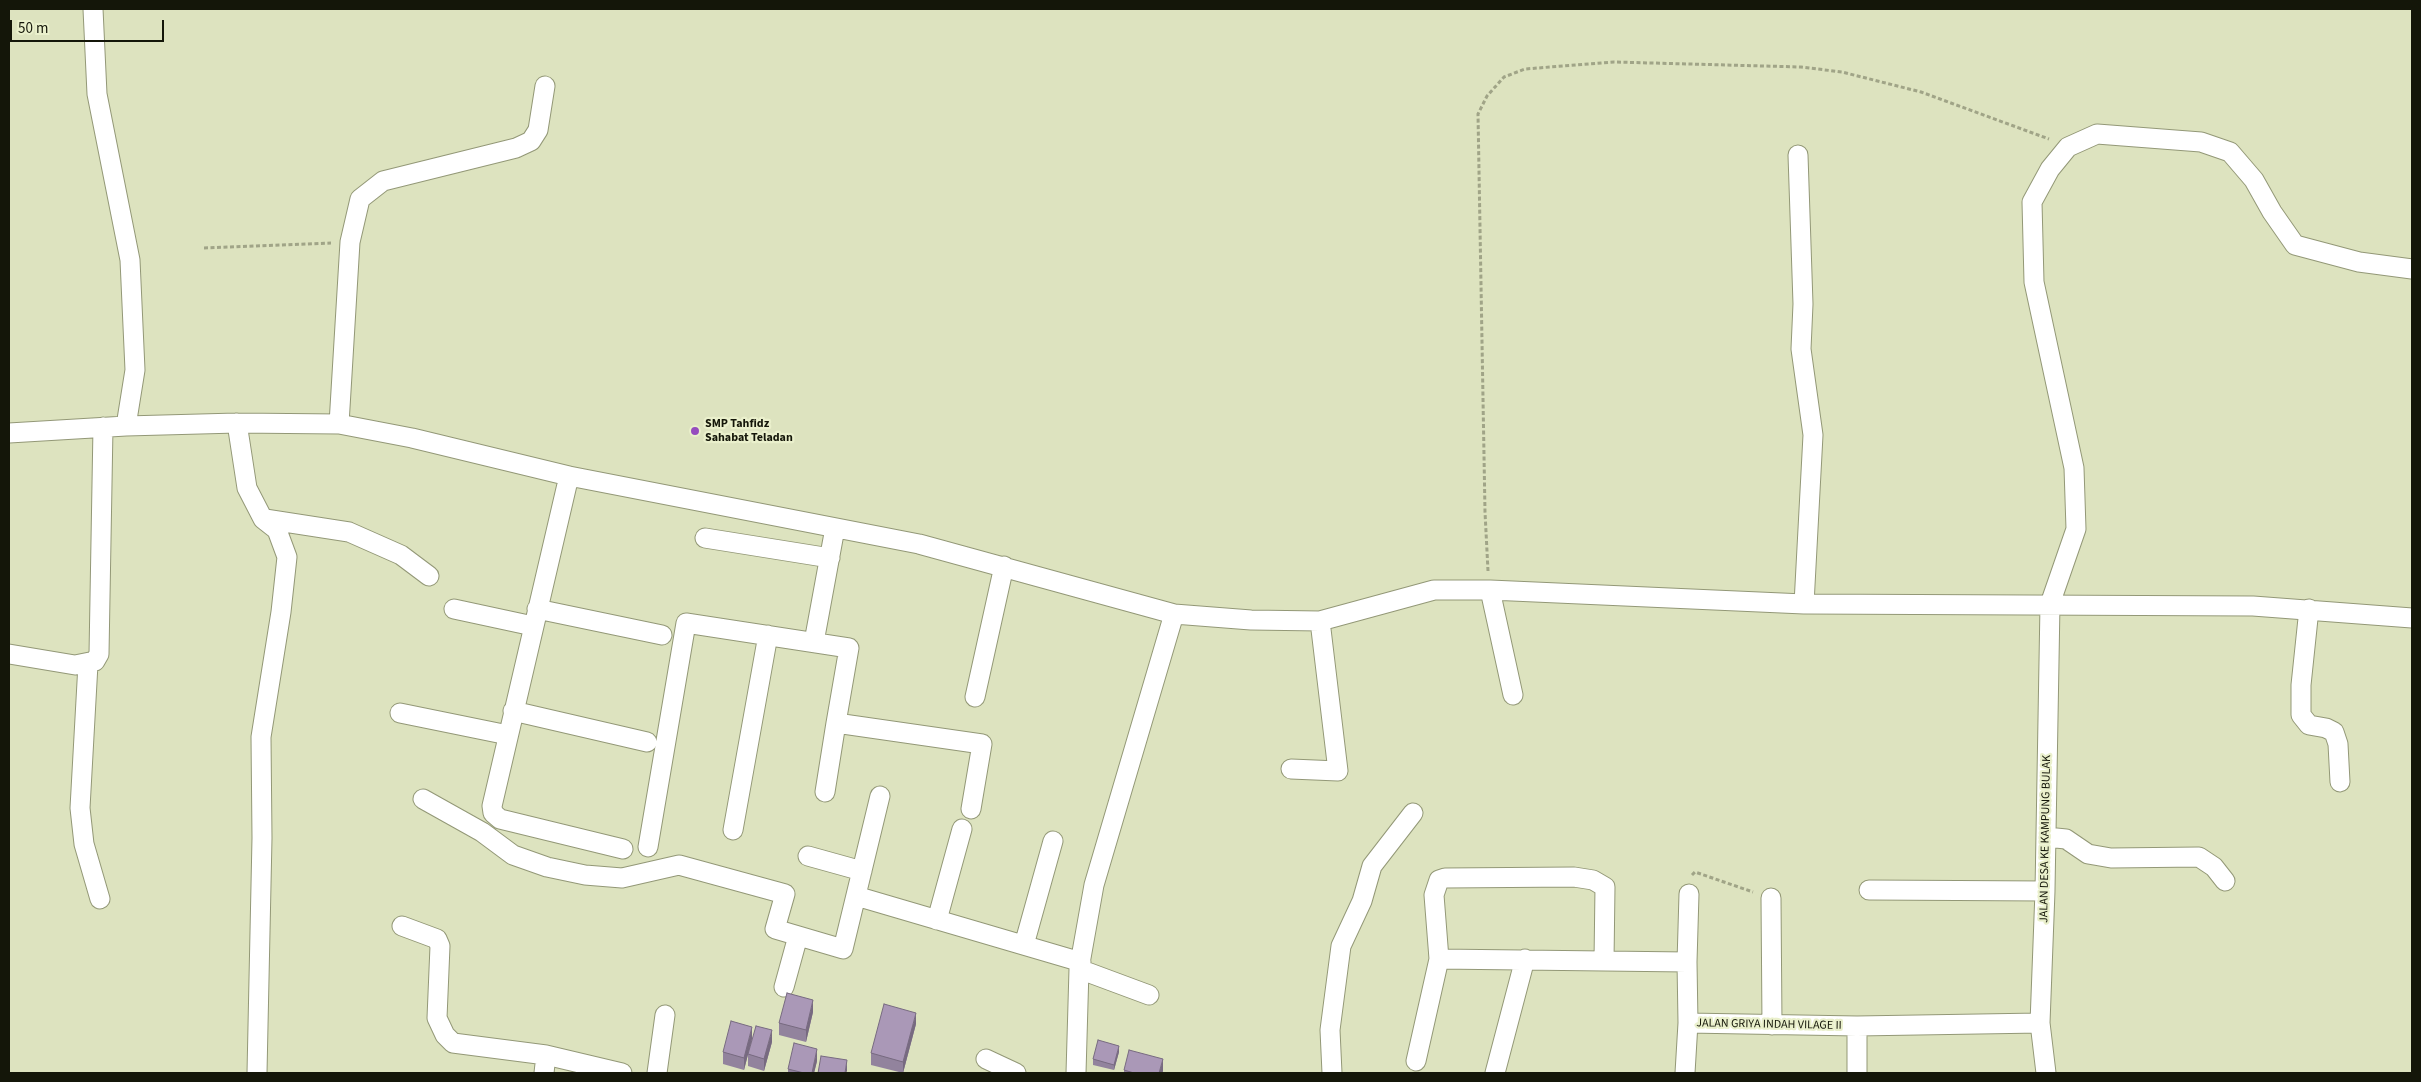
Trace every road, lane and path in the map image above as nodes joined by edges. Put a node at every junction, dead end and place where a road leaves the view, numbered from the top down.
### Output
1 (92, 9) edge
2 (545, 86) dead end
3 (2068, 147) junction
4 (1798, 155) dead end
5 (350, 242) junction
6 (204, 248) dead end
7 (2412, 269) edge
8 (237, 423) junction
9 (339, 424) junction
10 (126, 426) junction
11 (102, 427) junction
12 (9, 433) edge
13 (569, 476) junction
14 (264, 519) junction
15 (835, 528) junction
16 (705, 538) dead end
17 (830, 558) junction
18 (1004, 566) junction
19 (429, 576) dead end
20 (1490, 590) junction
21 (1804, 604) junction
22 (2050, 604) junction
23 (454, 609) dead end
24 (2309, 610) junction
25 (1174, 614) junction
26 (535, 618) junction
27 (2412, 618) edge
28 (1320, 620) junction
29 (662, 635) dead end
30 (768, 635) junction
31 (814, 642) junction
32 (9, 654) edge
33 (88, 664) junction
34 (1513, 695) dead end
35 (975, 697) dead end
36 (513, 711) junction
37 (400, 713) dead end
38 (836, 723) junction
39 (508, 735) junction
40 (647, 742) dead end
41 (1291, 769) dead end
42 (2340, 782) dead end
43 (825, 792) dead end
44 (880, 796) dead end
45 (423, 799) dead end
46 (971, 809) dead end
47 (1413, 813) dead end
48 (962, 828) dead end
49 (733, 830) dead end
50 (2046, 838) junction
51 (1053, 841) dead end
52 (648, 847) dead end
53 (623, 849) dead end
54 (808, 856) dead end
55 (862, 871) junction
56 (2225, 880) dead end
57 (1869, 890) dead end
58 (2046, 891) junction
59 (1689, 894) joint
60 (856, 896) junction
61 (1771, 898) joint
62 (100, 899) dead end
63 (937, 920) junction
64 (402, 926) dead end
65 (798, 936) junction
66 (1024, 946) junction
67 (1439, 959) junction
68 (1525, 959) junction
69 (1604, 961) junction
70 (1687, 962) junction
71 (1080, 966) junction
72 (784, 988) dead end
73 (1150, 995) dead end
74 (665, 1015) dead end
75 (1688, 1023) junction
76 (2040, 1023) junction
77 (1772, 1025) junction
78 (1857, 1026) junction
79 (986, 1060) dead end
80 (1416, 1061) dead end
81 (545, 1064) edge
82 (258, 1073) edge
83 (622, 1073) edge
84 (657, 1073) edge
85 (1016, 1073) edge
86 (1076, 1073) edge
87 (1332, 1073) edge
88 (1495, 1073) edge
89 (1685, 1073) edge
90 (1857, 1073) edge
91 (2046, 1073) edge

1 - 10 street
2 - 5 street
3 - 7 street
3 - 20 path
3 - 22 street, JALAN DESA KE KAMPUNG BULAK
4 - 21 street
5 - 6 path
5 - 9 street
8 - 9 street
8 - 10 street
8 - 14 street
9 - 13 street
10 - 11 street
11 - 12 street
11 - 33 street
13 - 15 street
13 - 26 street
14 - 19 street
14 - 82 street
15 - 17 street
15 - 18 street
16 - 17 street
17 - 31 street
18 - 25 street
18 - 35 street
20 - 21 street
20 - 28 street
20 - 34 street
21 - 22 street
22 - 24 street
22 - 50 street, JALAN DESA KE KAMPUNG BULAK
23 - 26 street
24 - 27 street
24 - 42 street
25 - 28 street
25 - 71 street
26 - 29 street
26 - 36 street
28 - 41 street
30 - 31 street
30 - 49 street
30 - 52 street
31 - 38 street
32 - 33 street
33 - 62 street
36 - 39 street
36 - 40 street
37 - 39 street
38 - 43 street
38 - 46 street
39 - 53 street
44 - 55 street
45 - 65 street
47 - 87 street
48 - 63 street
50 - 56 street
50 - 58 street, JALAN DESA KE KAMPUNG BULAK
51 - 66 street
54 - 55 street
55 - 60 street
57 - 58 street
58 - 76 street, JALAN DESA KE KAMPUNG BULAK
59 - 61 path
59 - 70 street, JALAN GRIYA INDAH VILAGE II
60 - 63 street
60 - 65 street
61 - 77 street
63 - 66 street
64 - 81 street
65 - 72 street
66 - 71 street
67 - 68 street
67 - 69 street
67 - 80 street
68 - 69 street
68 - 88 street
69 - 70 street
70 - 75 street, JALAN GRIYA INDAH VILAGE II
71 - 73 street
71 - 86 street
74 - 84 street
75 - 77 street, JALAN GRIYA INDAH VILAGE II
75 - 89 street
76 - 78 street, JALAN GRIYA INDAH VILAGE II
76 - 91 street, JALAN DESA KE KAMPUNG BULAK
77 - 78 street, JALAN GRIYA INDAH VILAGE II
78 - 90 street
79 - 85 street
81 - 83 street

